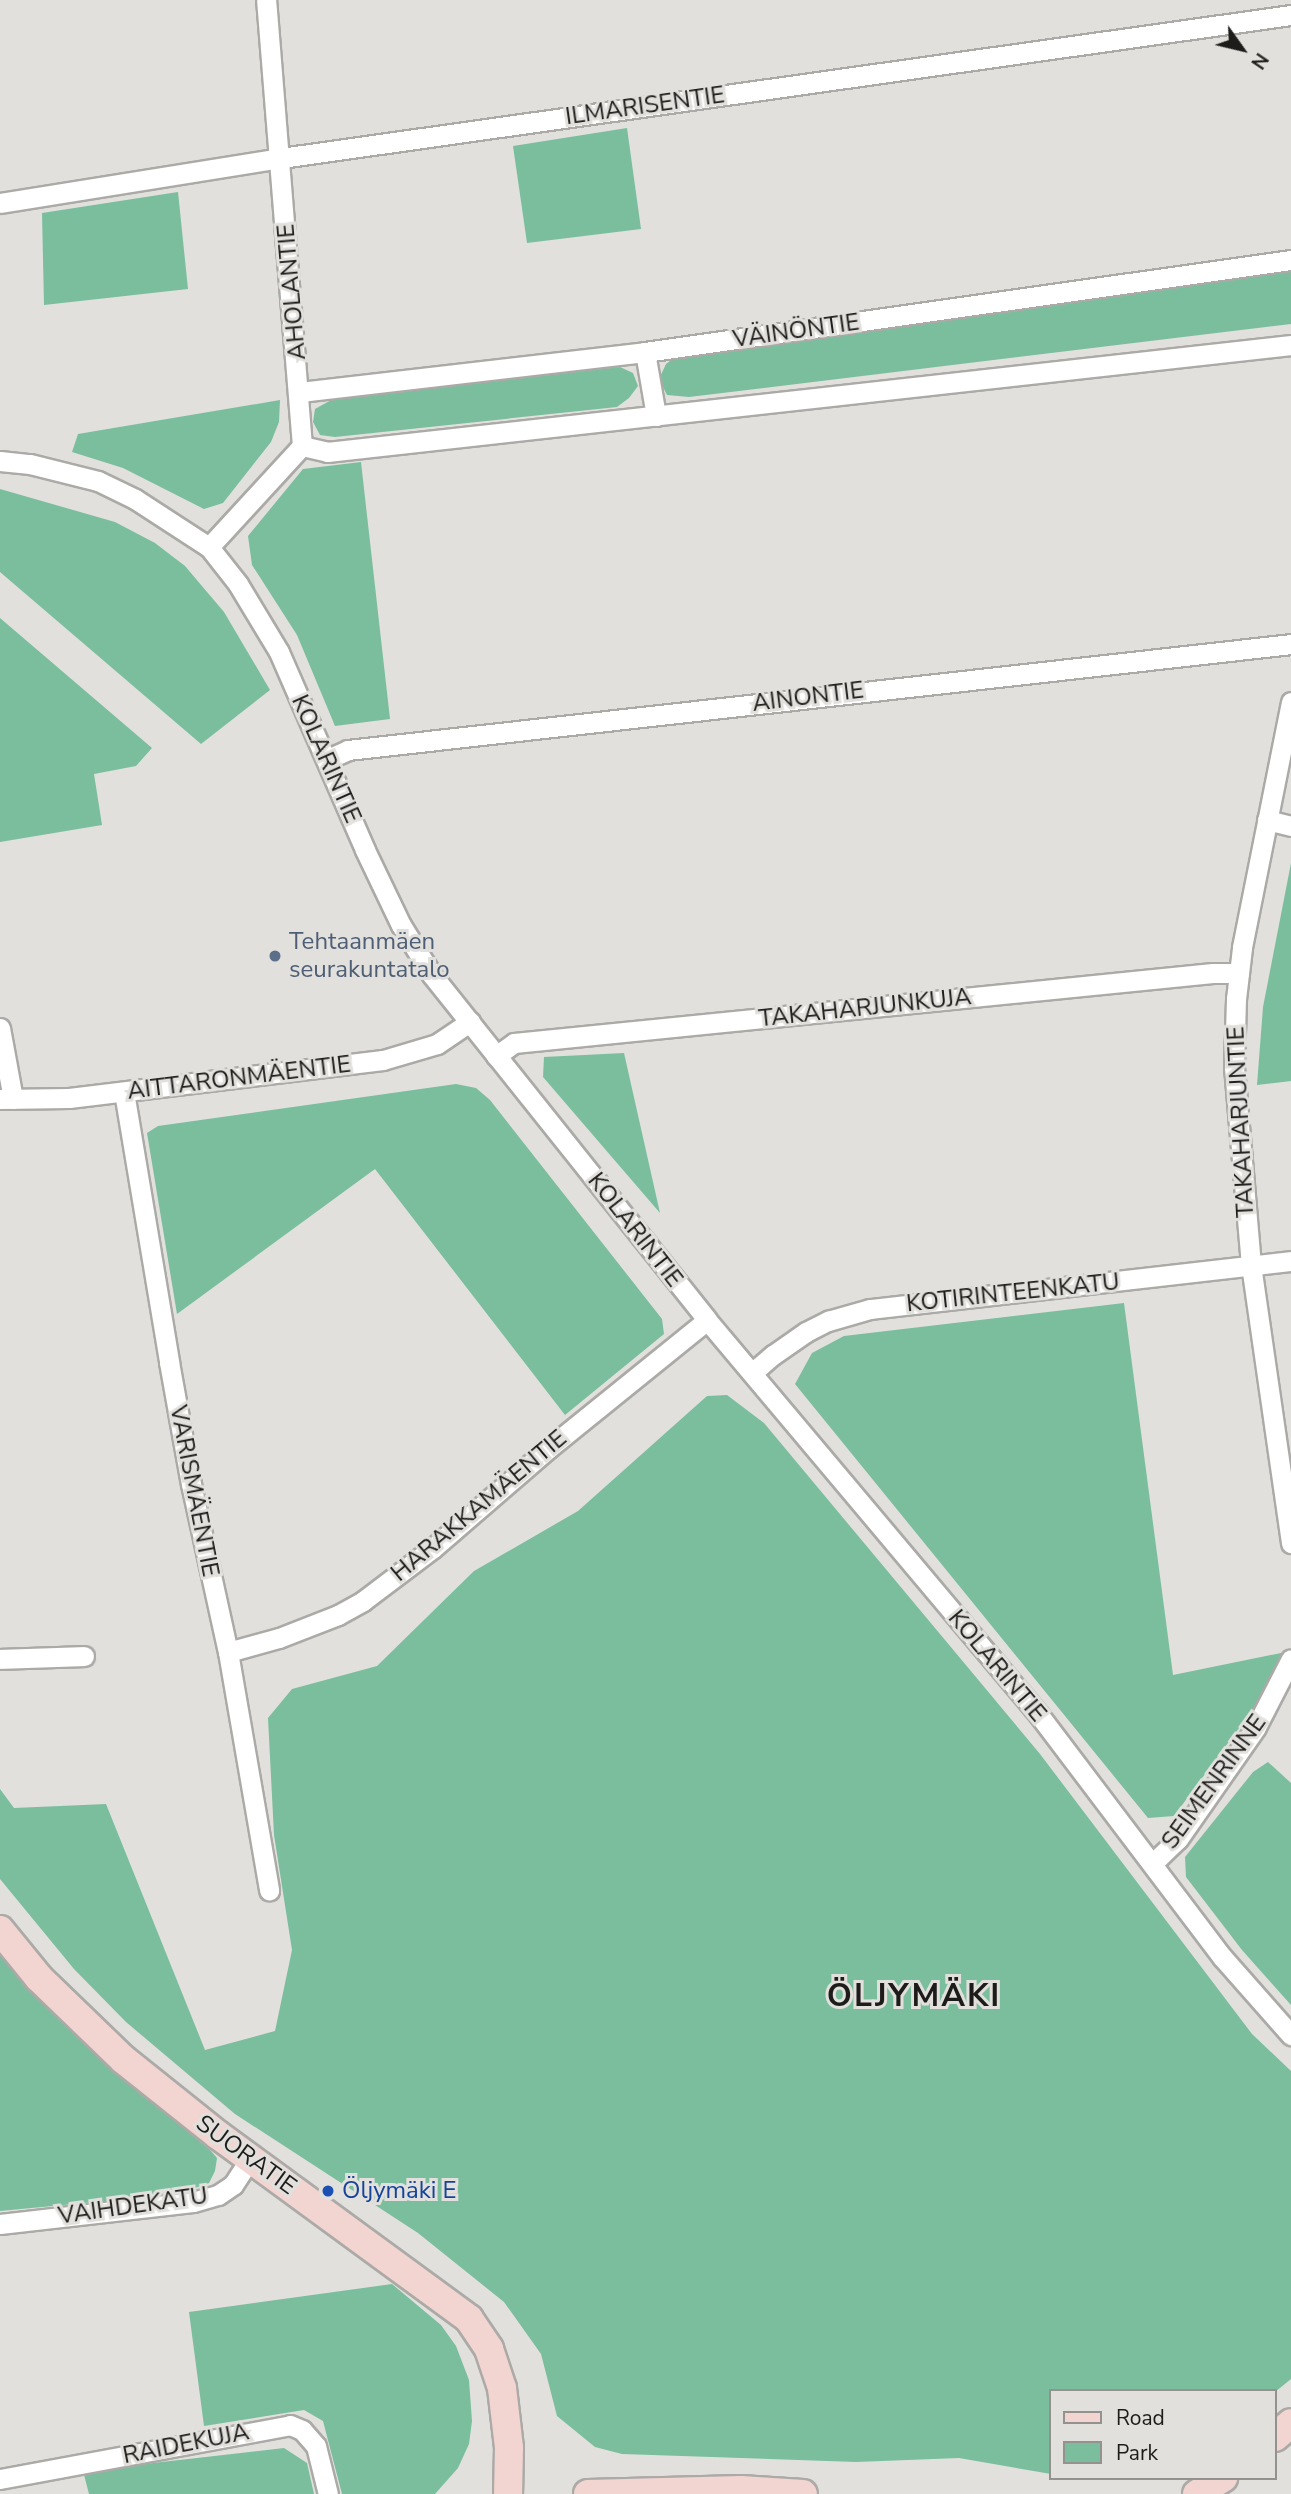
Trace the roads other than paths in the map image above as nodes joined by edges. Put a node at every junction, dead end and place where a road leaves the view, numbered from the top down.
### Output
1 (266, 0) edge
2 (1291, 15) edge
3 (281, 158) junction
4 (0, 203) edge
5 (1291, 260) edge
6 (1291, 345) edge
7 (645, 352) junction
8 (300, 392) junction
9 (656, 416) junction
10 (302, 446) junction
11 (0, 461) edge
12 (209, 547) junction
13 (1291, 644) edge
14 (1291, 702) edge
15 (328, 759) junction
16 (1267, 820) junction
17 (1291, 826) edge
18 (1239, 973) junction
19 (470, 1023) junction
20 (0, 1028) edge
21 (496, 1056) junction
22 (124, 1092) junction
23 (6, 1099) edge
24 (1291, 1261) edge
25 (1251, 1265) junction
26 (707, 1320) junction
27 (752, 1373) junction
28 (1291, 1544) edge
29 (228, 1652) junction
30 (83, 1656) dead end
31 (0, 1659) edge
32 (1291, 1660) edge
33 (1153, 1864) junction
34 (269, 1890) dead end
35 (0, 1930) edge
36 (1291, 2035) edge
37 (250, 2159) junction
38 (0, 2224) edge
39 (1291, 2423) edge
40 (1277, 2435) edge
41 (0, 2479) edge
42 (1220, 2480) edge
43 (328, 2494) edge
44 (508, 2494) edge
45 (588, 2494) edge
46 (803, 2494) edge
47 (1197, 2494) edge

1 - 3 street, AHOLANTIE
2 - 3 street, ILMARISENTIE
3 - 4 street, ILMARISENTIE
3 - 8 street, AHOLANTIE
5 - 7 street, VÄINÖNTIE
6 - 9 street
7 - 8 street, VÄINÖNTIE
7 - 9 street
8 - 10 street, AHOLANTIE
9 - 10 street
10 - 12 street
11 - 12 street, KOLARINTIE
12 - 15 street, KOLARINTIE
13 - 15 street, AINONTIE
14 - 16 street, TAKAHARJUNTIE
15 - 19 street, KOLARINTIE
16 - 17 street
16 - 18 street, TAKAHARJUNTIE
18 - 21 street, TAKAHARJUNKUJA
18 - 25 street, TAKAHARJUNTIE
19 - 21 street, KOLARINTIE
19 - 22 street, AITTARONMÄENTIE
20 - 23 street
21 - 26 street, KOLARINTIE
22 - 23 street, AITTARONMÄENTIE
22 - 29 street, VARISMÄENTIE
24 - 25 street, KOTIRINTEENKATU
25 - 27 street, KOTIRINTEENKATU
25 - 28 street, TAKAHARJUNTIE
26 - 27 street, KOLARINTIE
26 - 29 street, HARAKKAMÄENTIE
27 - 33 street, KOLARINTIE
29 - 34 street, VARISMÄENTIE
30 - 31 street
32 - 33 street, SEIMENRINNE
33 - 36 street, KOLARINTIE
35 - 37 street, SUORATIE
37 - 38 street, VAIHDEKATU
37 - 44 street, SUORATIE
39 - 40 street
41 - 43 street, RAIDEKUJA
42 - 47 street
45 - 46 street

